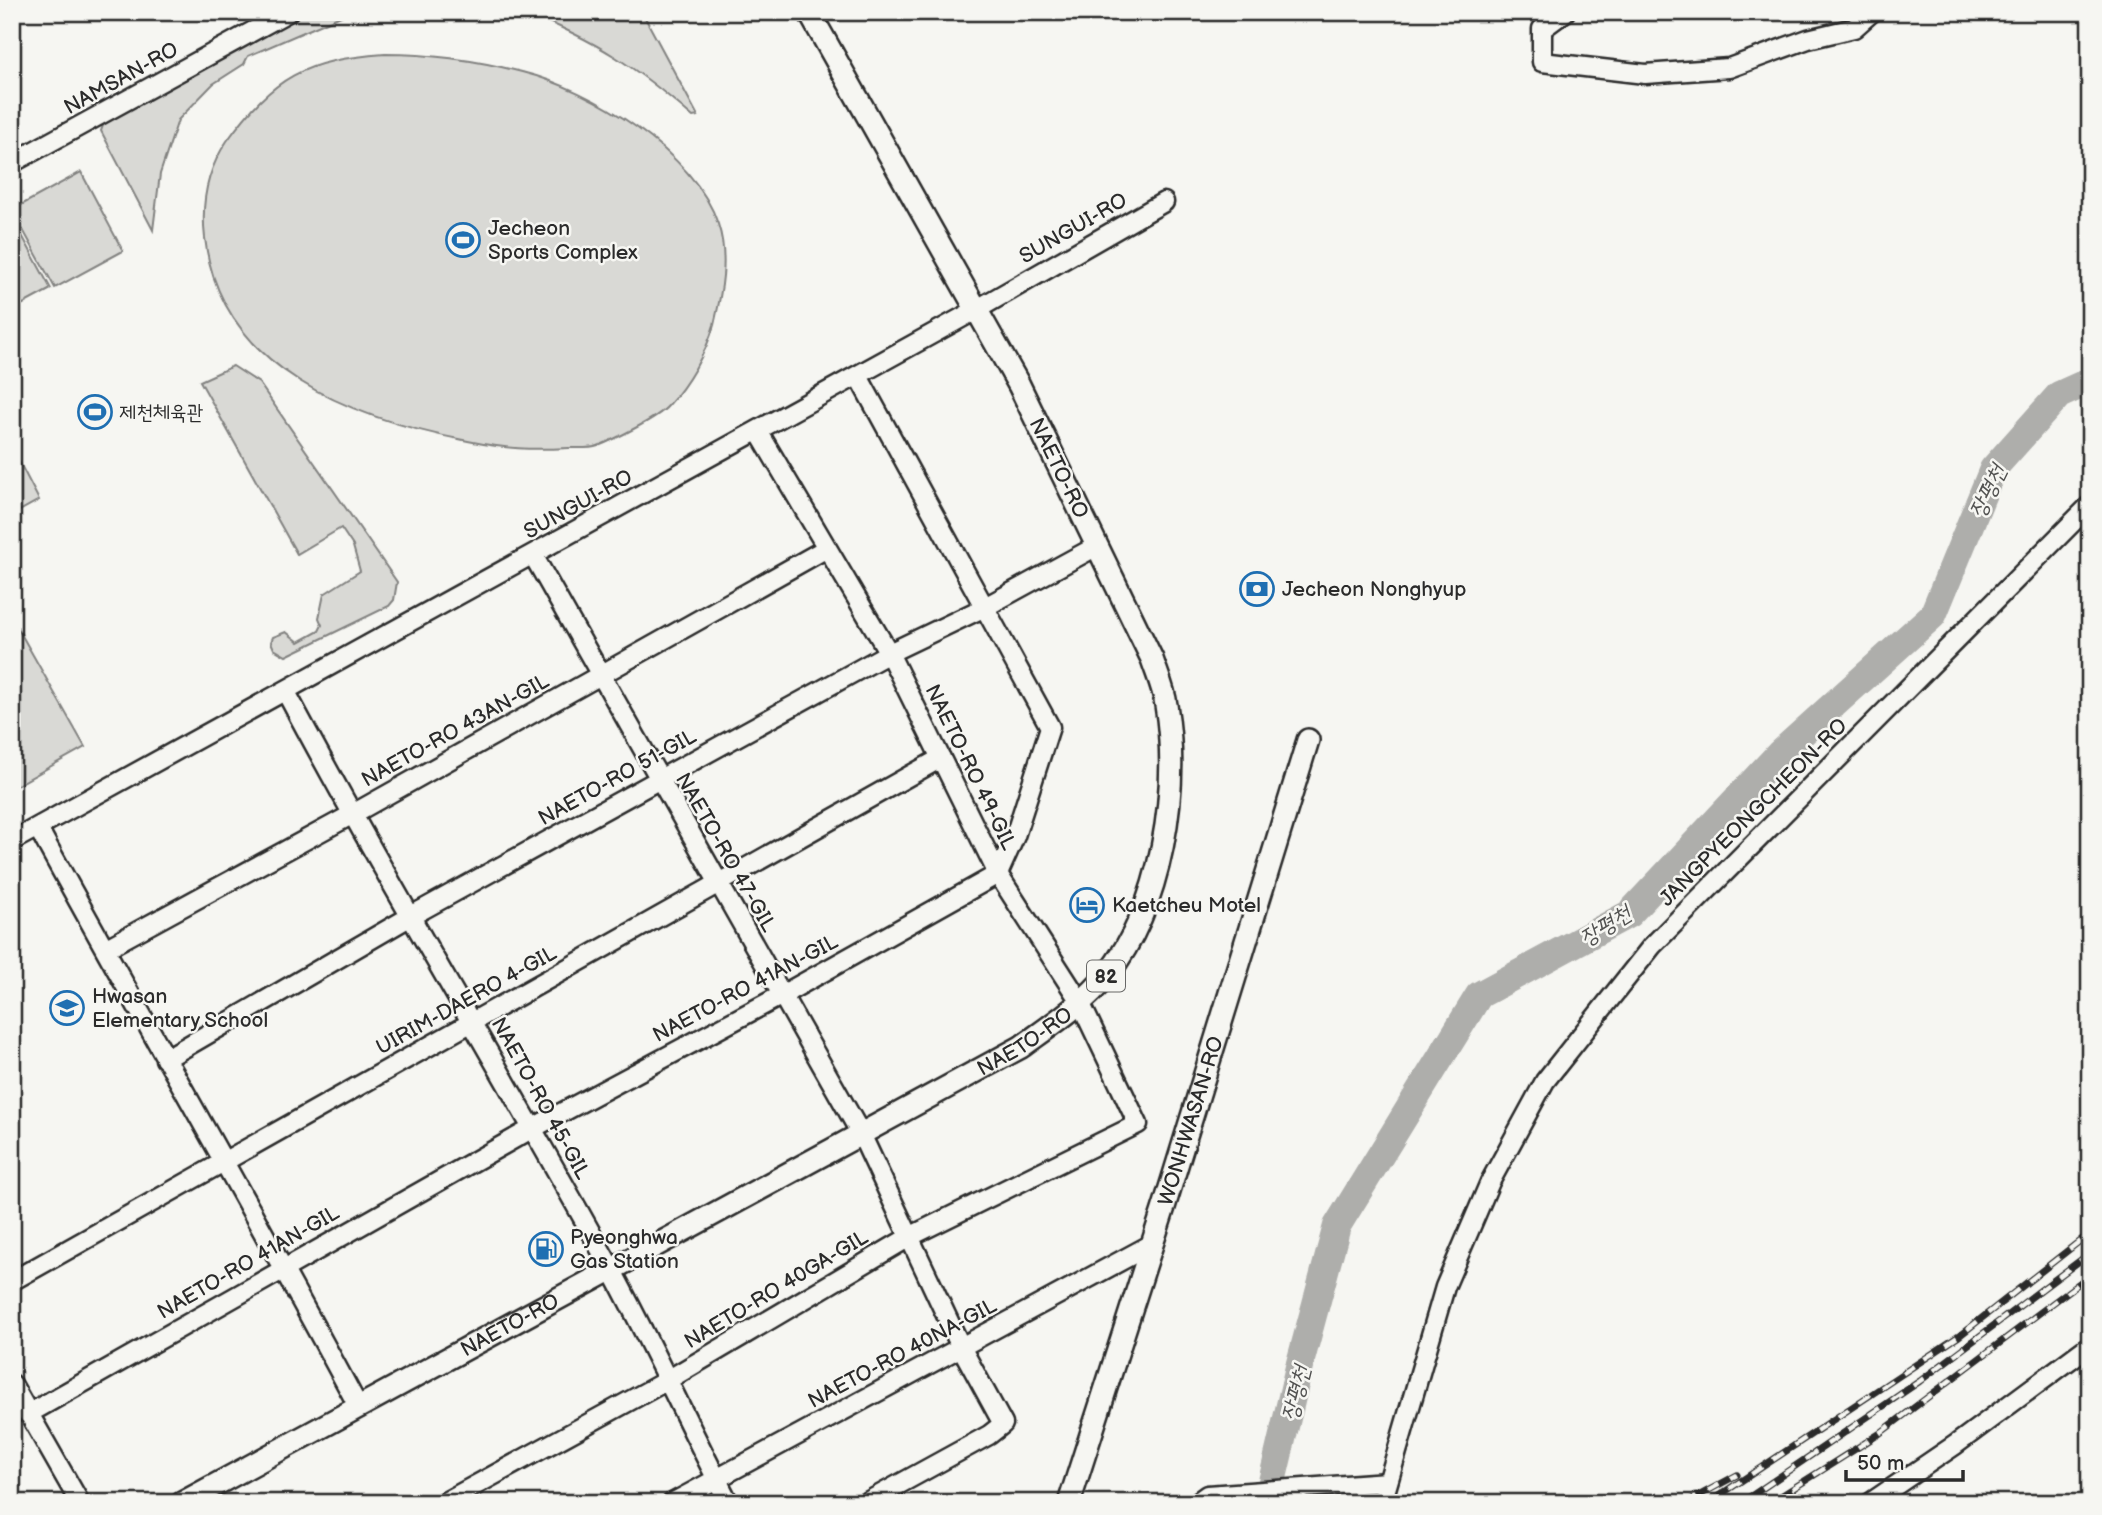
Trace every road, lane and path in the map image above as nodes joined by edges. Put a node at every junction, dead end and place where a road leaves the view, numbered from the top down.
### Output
1 (288, 12) edge
2 (809, 12) edge
3 (1565, 12) edge
4 (1872, 12) edge
5 (12, 163) edge
6 (1164, 202) dead end
7 (974, 311) junction
8 (858, 376) junction
9 (758, 431) junction
10 (2090, 505) edge
11 (1097, 546) junction
12 (827, 548) junction
13 (533, 555) junction
14 (985, 607) junction
15 (889, 653) junction
16 (601, 674) junction
17 (286, 692) junction
18 (1308, 740) dead end
19 (941, 758) junction
20 (659, 780) junction
21 (351, 815) junction
22 (38, 828) junction
23 (12, 841) edge
24 (998, 874) junction
25 (719, 884) junction
26 (411, 916) junction
27 (104, 949) junction
28 (782, 995) junction
29 (1079, 1000) junction
30 (473, 1023) junction
31 (165, 1059) junction
32 (1138, 1124) joint
33 (533, 1128) junction
34 (861, 1134) junction
35 (224, 1160) junction
36 (911, 1236) junction
37 (1152, 1244) junction
38 (285, 1267) junction
39 (612, 1270) junction
40 (12, 1281) edge
41 (2090, 1345) edge
42 (961, 1347) junction
43 (666, 1381) junction
44 (12, 1384) edge
45 (359, 1408) junction
46 (29, 1414) junction
47 (716, 1479) junction
48 (1387, 1482) junction
49 (80, 1503) edge
50 (182, 1503) edge
51 (443, 1503) edge
52 (673, 1503) edge
53 (729, 1503) edge
54 (865, 1503) edge
55 (1069, 1503) edge
56 (1196, 1503) edge
57 (1382, 1503) edge
58 (1870, 1503) edge

1 - 5 street, NAMSAN-RO
2 - 7 main road, NAETO-RO / 82
3 - 4 street
6 - 7 street, SUNGUI-RO
7 - 8 street, SUNGUI-RO
7 - 11 main road, NAETO-RO / 82
8 - 9 street, SUNGUI-RO
8 - 14 street
9 - 12 street, NAETO-RO 49-GIL
9 - 13 street, SUNGUI-RO
10 - 48 street, JANGPYEONGCHEON-RO
11 - 14 street, NAETO-RO 51-GIL
11 - 29 main road, NAETO-RO / 82
12 - 15 street, NAETO-RO 49-GIL
12 - 16 street, NAETO-RO 43AN-GIL
13 - 16 street, NAETO-RO 47-GIL
13 - 17 street, SUNGUI-RO
14 - 15 street, NAETO-RO 51-GIL
14 - 24 street
15 - 19 street, NAETO-RO 49-GIL
15 - 20 street, NAETO-RO 51-GIL
16 - 20 street, NAETO-RO 47-GIL
16 - 21 street, NAETO-RO 43AN-GIL
17 - 21 street, NAETO-RO 45-GIL
17 - 22 street, SUNGUI-RO
18 - 37 main road, WONHWASAN-RO
19 - 24 street, NAETO-RO 49-GIL
19 - 25 street, UIRIM-DAERO 4-GIL
20 - 25 street, NAETO-RO 47-GIL
20 - 26 street, NAETO-RO 51-GIL
21 - 26 street, NAETO-RO 45-GIL
21 - 27 street, NAETO-RO 43AN-GIL
22 - 23 street, SUNGUI-RO
22 - 27 street
24 - 28 street, NAETO-RO 41AN-GIL
24 - 29 street, NAETO-RO 49-GIL
25 - 28 street, NAETO-RO 47-GIL
25 - 30 street, UIRIM-DAERO 4-GIL
26 - 30 street, NAETO-RO 45-GIL
26 - 31 street, NAETO-RO 51-GIL
27 - 31 street
28 - 33 street, NAETO-RO 41AN-GIL
28 - 34 street, NAETO-RO 47-GIL
29 - 32 street, NAETO-RO 49-GIL
29 - 34 main road, NAETO-RO / 82
30 - 33 street, NAETO-RO 45-GIL
30 - 35 street, UIRIM-DAERO 4-GIL
31 - 35 street
32 - 36 street, NAETO-RO 40GA-GIL
33 - 38 street, NAETO-RO 41AN-GIL
33 - 39 street, NAETO-RO 45-GIL
34 - 36 street, NAETO-RO 47-GIL
34 - 39 main road, NAETO-RO / 82
35 - 38 street
35 - 40 street, UIRIM-DAERO 4-GIL
36 - 42 street, NAETO-RO 47-GIL
36 - 43 street, NAETO-RO 40GA-GIL
37 - 42 street, NAETO-RO 40NA-GIL
37 - 55 main road, WONHWASAN-RO
38 - 45 street
38 - 46 street, NAETO-RO 41AN-GIL
39 - 43 street, NAETO-RO 45-GIL
39 - 45 main road, NAETO-RO / 82
41 - 58 street
42 - 47 street, NAETO-RO 40NA-GIL
42 - 54 street, NAETO-RO 47-GIL
43 - 47 street, NAETO-RO 45-GIL
43 - 51 street, NAETO-RO 40GA-GIL
44 - 46 street
45 - 50 main road, NAETO-RO / 82
46 - 49 street
47 - 52 street, NAETO-RO 40NA-GIL
47 - 53 street, NAETO-RO 45-GIL
48 - 56 street
48 - 57 street, JANGPYEONGCHEON-RO

